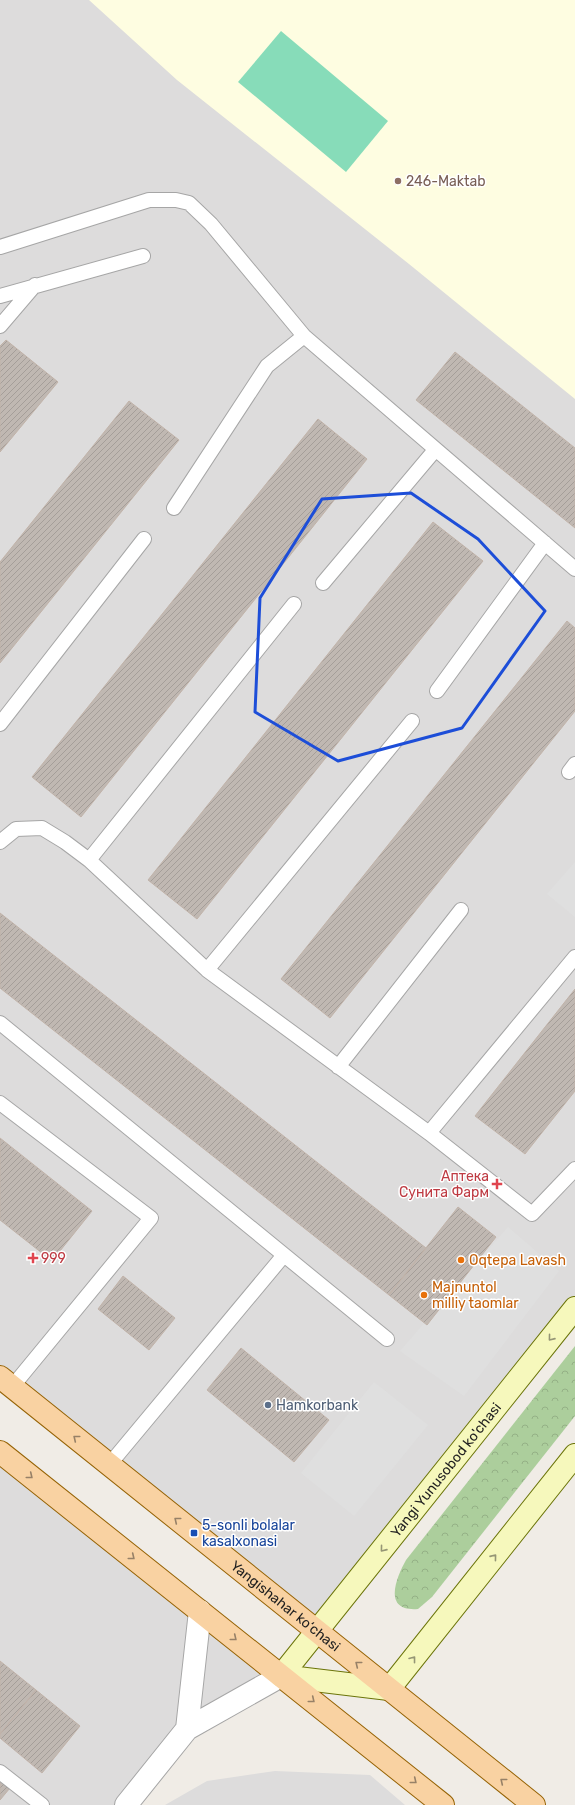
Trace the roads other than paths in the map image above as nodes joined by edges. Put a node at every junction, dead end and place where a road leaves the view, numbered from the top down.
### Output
1 (0, 247) edge
2 (143, 256) dead end
3 (35, 285) junction
4 (0, 296) edge
5 (0, 326) edge
6 (304, 336) junction
7 (435, 450) junction
8 (174, 508) dead end
9 (144, 539) dead end
10 (545, 543) junction
11 (575, 569) edge
12 (323, 582) dead end
13 (294, 604) dead end
14 (437, 692) dead end
15 (412, 721) dead end
16 (0, 724) edge
17 (0, 842) edge
18 (89, 860) junction
19 (461, 910) dead end
20 (575, 957) edge
21 (206, 970) junction
22 (0, 1023) edge
23 (338, 1066) junction
24 (0, 1103) edge
25 (429, 1133) junction
26 (575, 1169) edge
27 (284, 1255) junction
28 (575, 1308) edge
29 (387, 1339) dead end
30 (6, 1382) edge
31 (0, 1452) edge
32 (575, 1455) edge
33 (109, 1465) junction
34 (200, 1611) junction
35 (317, 1631) junction
36 (281, 1676) junction
37 (389, 1689) junction
38 (187, 1729) junction
39 (0, 1772) edge
40 (37, 1804) edge
41 (126, 1805) edge
42 (443, 1805) edge
43 (534, 1805) edge

1 - 6 lane
2 - 3 lane
3 - 4 lane
3 - 5 lane
6 - 7 lane
6 - 8 lane
7 - 10 lane
7 - 12 lane
9 - 16 lane
10 - 11 lane
10 - 14 lane
13 - 18 lane
15 - 21 lane
17 - 18 lane
18 - 21 lane
19 - 23 lane
20 - 25 lane
21 - 23 lane
22 - 27 lane
23 - 25 lane
24 - 30 lane
25 - 26 lane
27 - 29 lane
27 - 33 lane
28 -> 35 main road, Yangi Yunusobod ko'chasi
33 -> 30 main road, Yangishahar ko‘chasi
31 -> 34 main road
37 -> 32 main road
35 -> 33 main road, Yangishahar ko‘chasi
34 -> 36 main road
34 - 38 street
35 - 36 main road, Yangi Yunusobod ko'chasi
37 -> 35 main road, Yangishahar ko‘chasi
36 - 37 main road
36 - 38 street
36 -> 42 main road
43 -> 37 main road, Yangishahar ko‘chasi
38 - 41 street
39 - 40 lane

